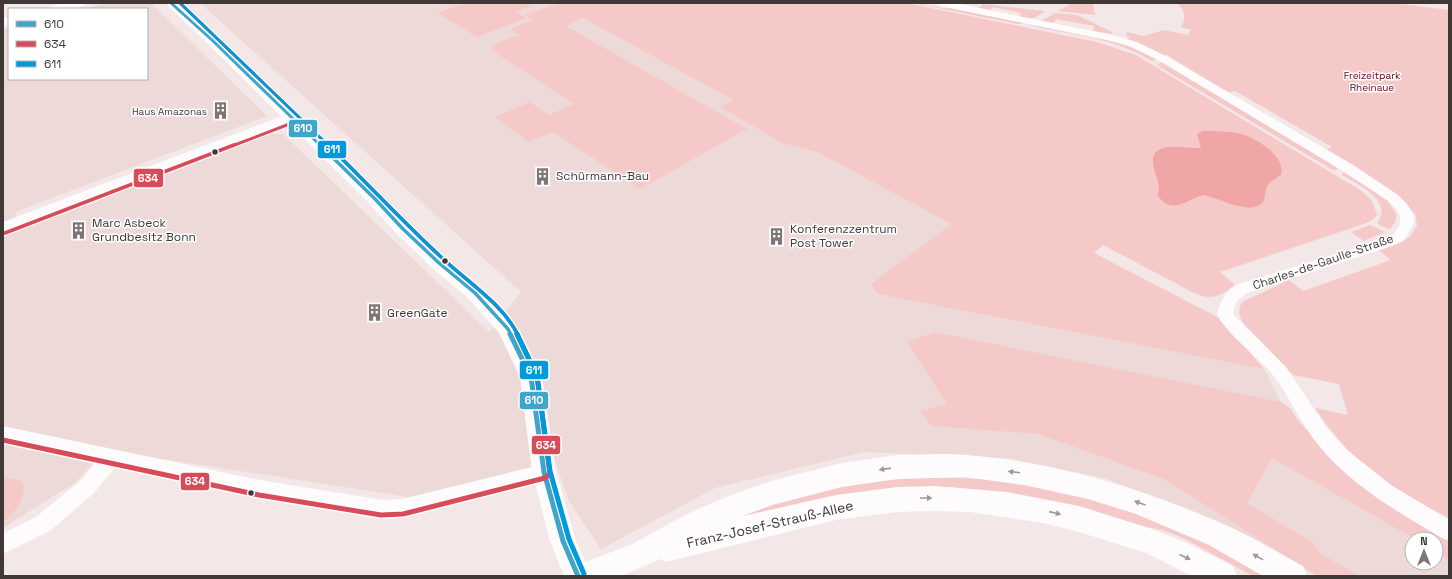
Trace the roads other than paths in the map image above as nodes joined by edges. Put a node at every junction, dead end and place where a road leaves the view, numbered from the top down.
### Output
1 (79, 3) edge
2 (171, 3) edge
3 (940, 3) edge
4 (60, 8) edge
5 (290, 117) junction
6 (3, 227) edge
7 (3, 434) edge
8 (111, 458) junction
9 (544, 472) junction
10 (1449, 531) edge
11 (3, 544) edge
12 (642, 554) junction
13 (578, 576) edge
14 (586, 576) edge
15 (1222, 576) edge
16 (1292, 576) edge

1 - 4 street
2 - 5 street
3 - 10 street, Charles-de-Gaulle-Straße
5 - 6 street
5 - 9 street
7 - 8 street
8 - 9 street
8 - 11 street
9 - 13 street
12 - 14 main road, Franz-Josef-Strauß-Allee
12 -> 15 main road, Franz-Josef-Strauß-Allee
16 -> 12 main road, Franz-Josef-Strauß-Allee

